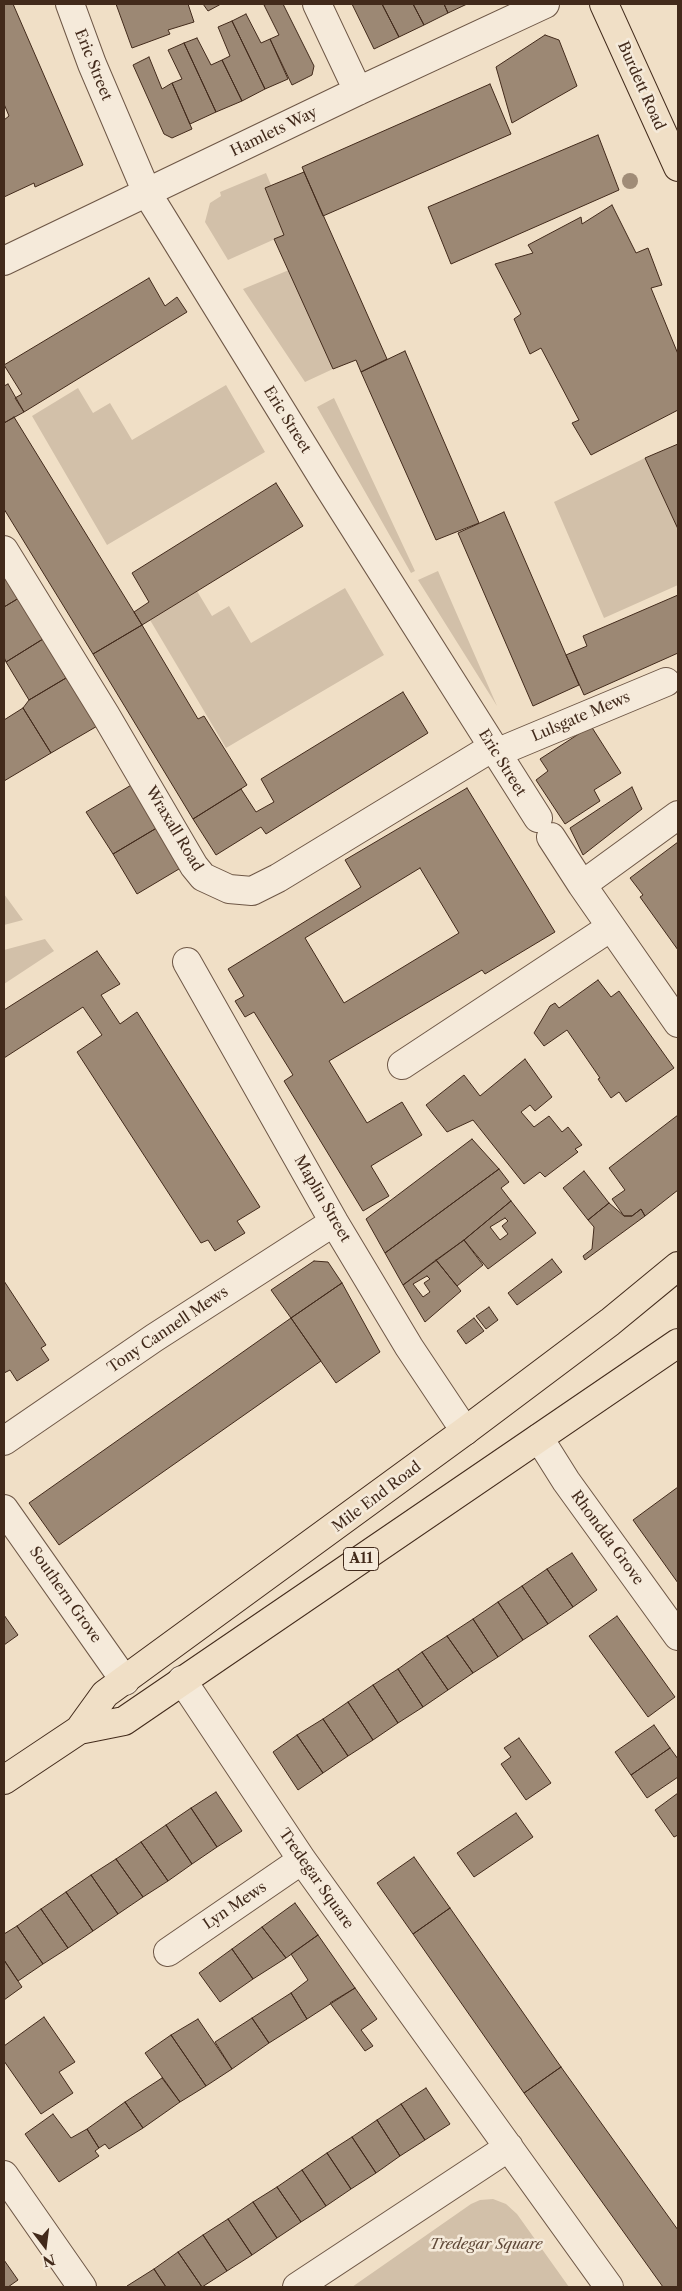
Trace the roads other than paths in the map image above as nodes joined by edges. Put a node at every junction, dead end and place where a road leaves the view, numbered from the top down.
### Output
1 (70, 4) edge
2 (317, 4) edge
3 (545, 4) edge
4 (604, 4) edge
5 (358, 91) junction
6 (678, 167) edge
7 (147, 193) junction
8 (4, 261) edge
9 (4, 550) edge
10 (666, 682) dead end
11 (494, 750) junction
12 (678, 815) edge
13 (582, 885) junction
14 (611, 927) junction
15 (187, 962) dead end
16 (678, 1023) edge
17 (402, 1065) dead end
18 (334, 1222) junction
19 (678, 1266) edge
20 (678, 1343) edge
21 (465, 1432) junction
22 (539, 1438) junction
23 (4, 1441) edge
24 (4, 1509) edge
25 (678, 1636) edge
26 (182, 1680) junction
27 (125, 1681) junction
28 (79, 1730) junction
29 (4, 1780) edge
30 (302, 1860) junction
31 (168, 1952) dead end
32 (509, 2147) junction
33 (4, 2175) edge
34 (82, 2287) edge
35 (298, 2287) edge
36 (609, 2287) edge

1 - 7 street, Eric Street
2 - 5 street
3 - 5 street, Hamlets Way
4 - 6 main road, Burdett Road
5 - 7 street, Hamlets Way
7 - 8 street, Hamlets Way
7 - 11 street, Eric Street
9 - 11 street, Wraxall Road
10 - 11 street, Lulsgate Mews
11 - 13 street, Eric Street
12 - 13 street
13 - 14 street, Eric Street
14 - 16 street, Eric Street
14 - 17 street
15 - 18 street, Maplin Street
18 - 21 street, Maplin Street
18 - 23 street, Tony Cannell Mews
19 - 21 main road, Mile End Road / A11
20 - 22 main road, Mile End Road / A11
21 - 27 main road, Mile End Road / A11
22 - 25 street, Rhondda Grove
22 - 26 main road, Mile End Road / A11
24 - 27 street, Southern Grove
26 - 28 main road, Mile End Road / A11
26 - 30 street, Tredegar Square
27 - 28 main road, Mile End Road / A11
28 - 29 main road, Mile End Road / A11
30 - 31 street, Lyn Mews
30 - 32 street, Tredegar Square
32 - 35 street
32 - 36 street, Tredegar Square
33 - 34 street

